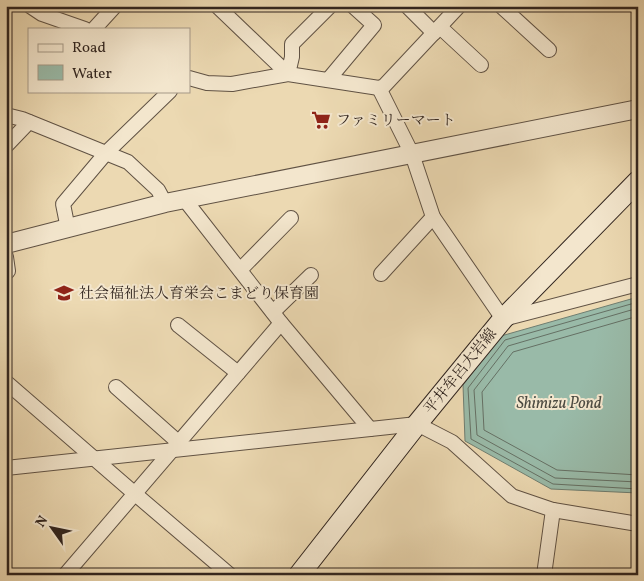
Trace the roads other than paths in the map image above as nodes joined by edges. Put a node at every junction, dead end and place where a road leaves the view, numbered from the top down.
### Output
1 (30, 6) edge
2 (115, 6) edge
3 (330, 6) edge
4 (353, 6) edge
5 (407, 6) edge
6 (459, 6) edge
7 (501, 6) edge
8 (226, 9) edge
9 (82, 28) edge
10 (95, 28) edge
11 (437, 30) junction
12 (549, 50) dead end
13 (481, 65) dead end
14 (288, 74) junction
15 (190, 78) edge
16 (328, 80) junction
17 (379, 88) junction
18 (169, 92) edge
19 (638, 109) edge
20 (6, 115) edge
21 (29, 122) junction
22 (6, 146) edge
23 (106, 153) junction
24 (412, 154) junction
25 (638, 181) edge
26 (185, 200) junction
27 (166, 203) junction
28 (433, 217) junction
29 (292, 218) dead end
30 (68, 229) junction
31 (6, 244) edge
32 (6, 257) edge
33 (240, 270) junction
34 (6, 273) edge
35 (310, 274) dead end
36 (381, 274) dead end
37 (638, 284) edge
38 (277, 318) junction
39 (502, 319) junction
40 (178, 325) dead end
41 (238, 373) junction
42 (6, 382) edge
43 (116, 387) dead end
44 (417, 424) junction
45 (370, 429) junction
46 (175, 446) junction
47 (94, 458) junction
48 (6, 468) edge
49 (134, 493) junction
50 (553, 510) junction
51 (638, 524) edge
52 (64, 575) edge
53 (230, 575) edge
54 (299, 575) edge
55 (544, 575) edge

1 - 9 street
2 - 10 street
3 - 14 street
4 - 16 street
5 - 11 street
6 - 11 street
7 - 12 street
8 - 14 street
11 - 13 street
11 - 17 street
14 - 15 street
14 - 16 street
16 - 17 street
17 - 24 street
18 - 23 street
19 - 24 street
20 - 21 street
21 - 22 street
21 - 23 street
23 - 27 street
23 - 30 street
24 - 26 street
24 - 28 street
25 - 39 main road, 平井牟呂大岩線
26 - 27 street
26 - 33 street
27 - 30 street
28 - 36 street
28 - 39 street
29 - 33 street
30 - 31 street
32 - 34 street
33 - 38 street
35 - 38 street
37 - 39 street
38 - 41 street
38 - 45 street
39 - 44 main road, 平井牟呂大岩線
40 - 41 street
41 - 46 street
42 - 47 street
43 - 46 street
44 - 45 street
44 - 50 street
44 - 54 main road, 平井牟呂大岩線
45 - 46 street
46 - 47 street
46 - 49 street
47 - 48 street
47 - 49 street
49 - 52 street
49 - 53 street
50 - 51 street
50 - 55 street

